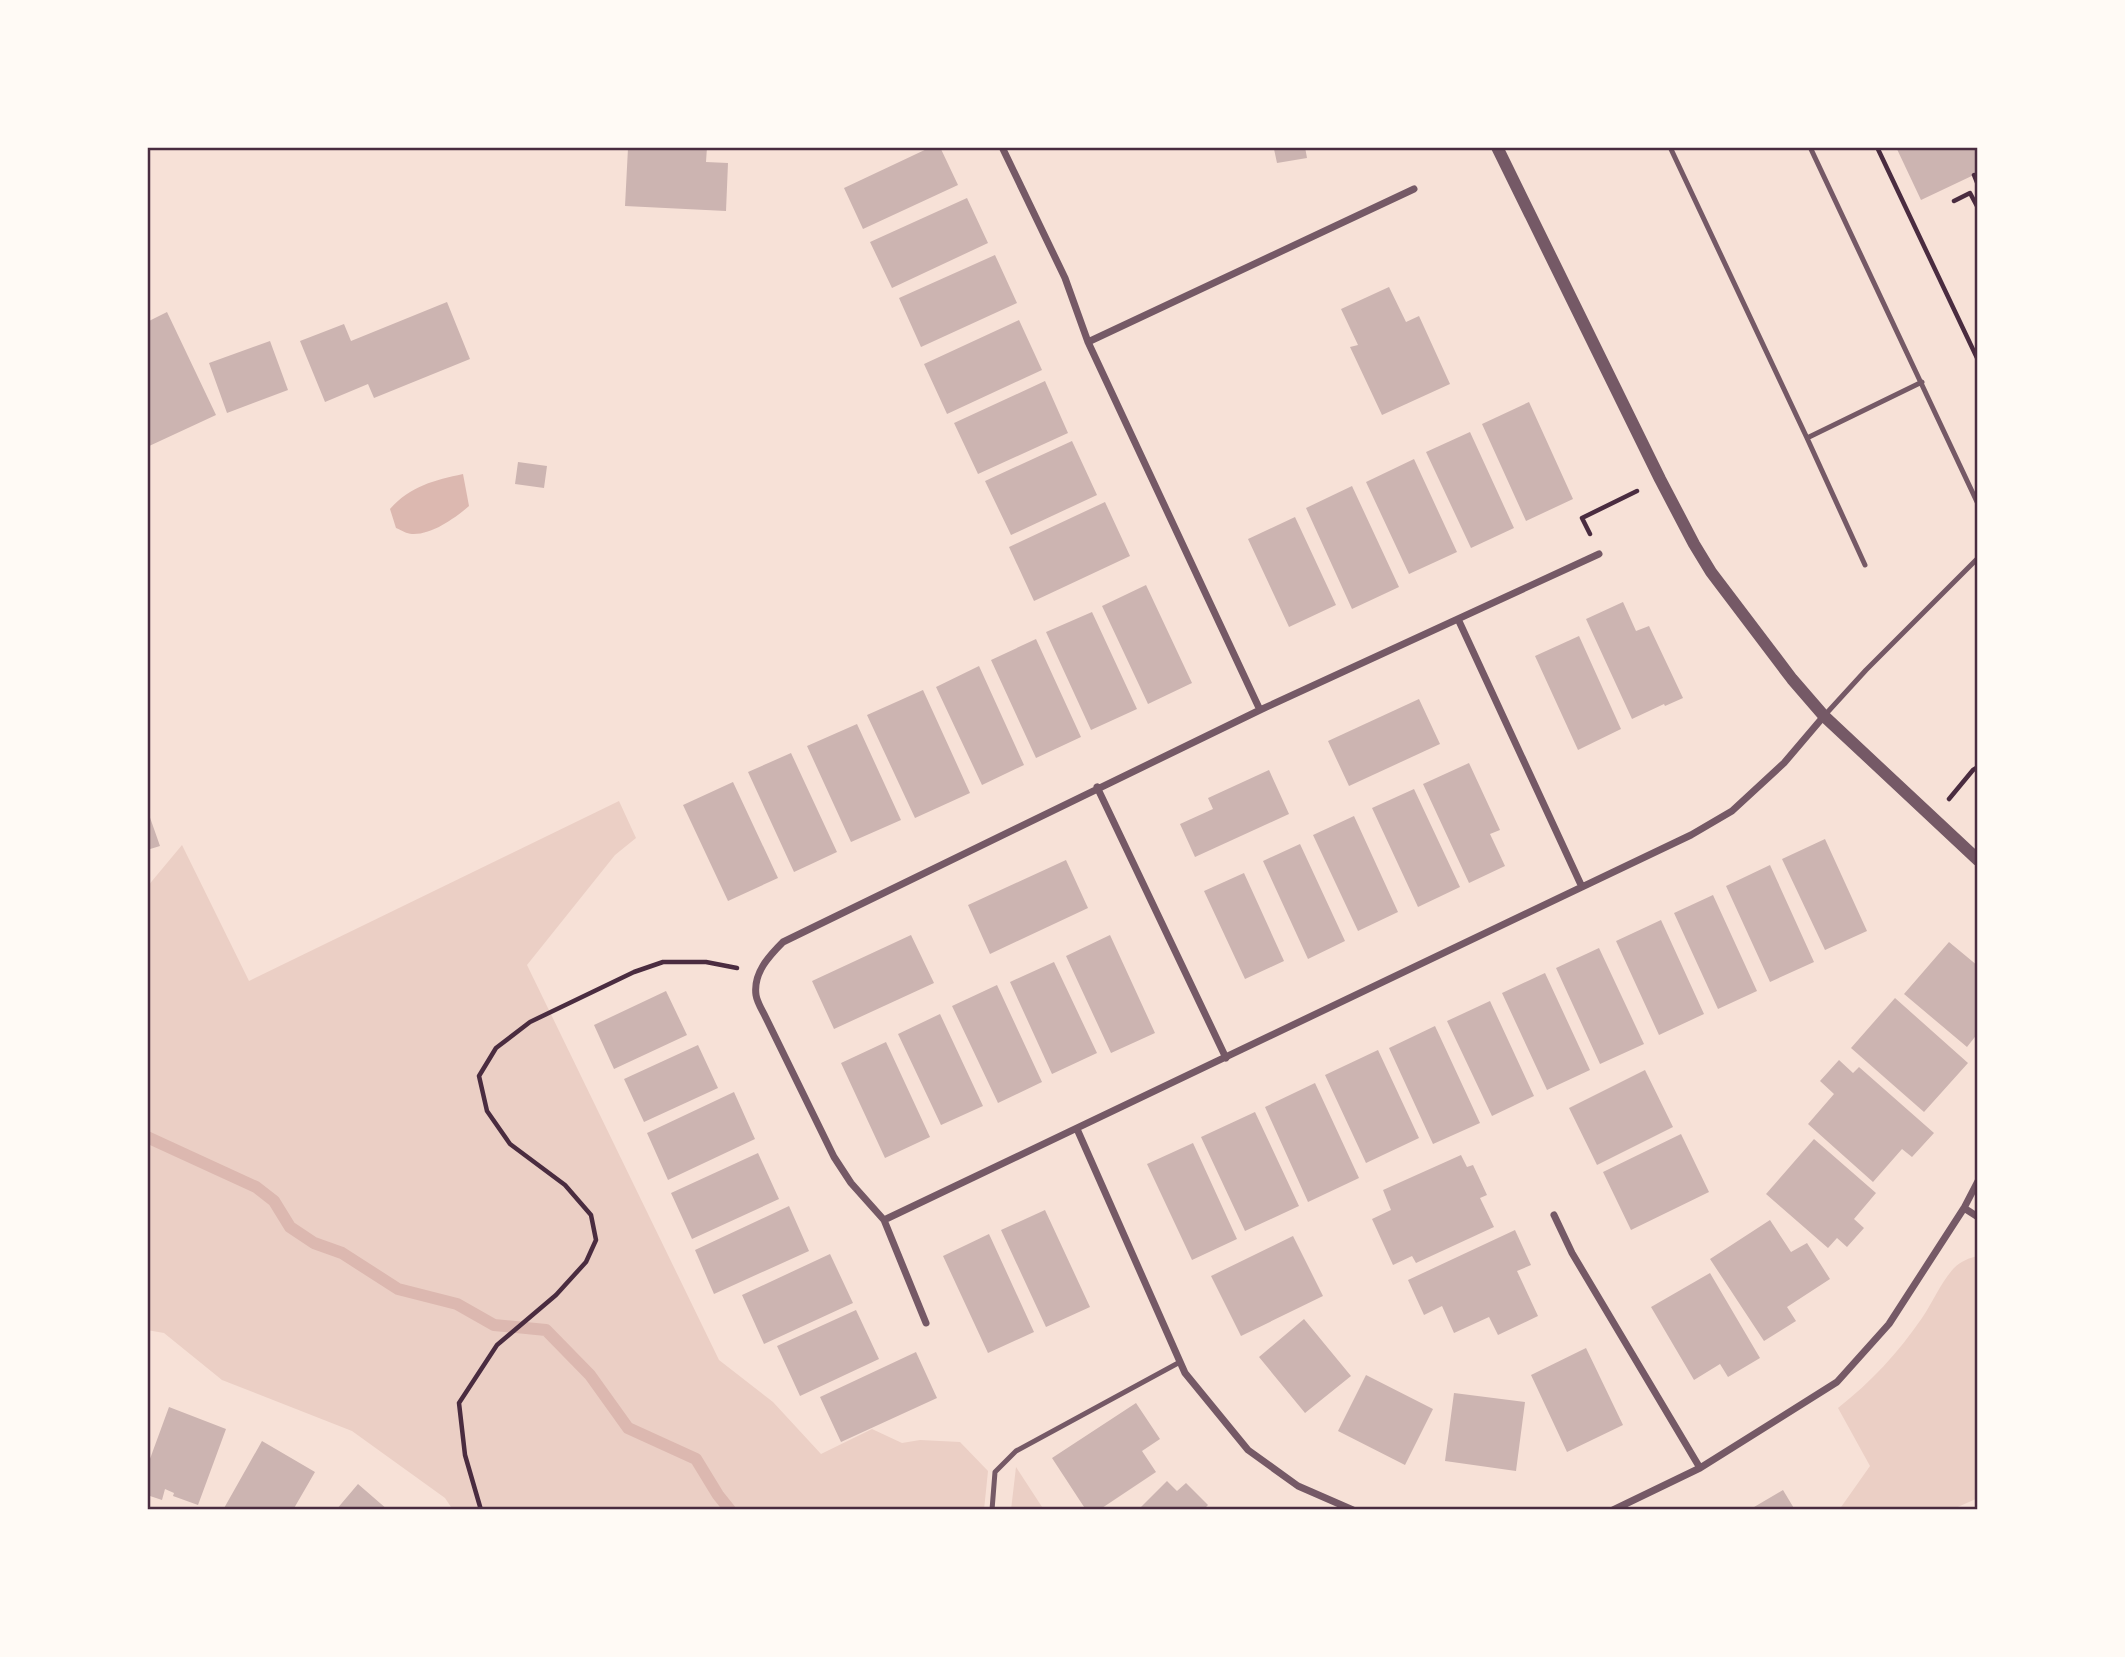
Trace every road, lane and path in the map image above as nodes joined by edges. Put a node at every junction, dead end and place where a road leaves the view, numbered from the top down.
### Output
1 (1002, 147) edge
2 (1497, 147) edge
3 (1670, 147) edge
4 (1810, 147) edge
5 (1877, 147) edge
6 (1974, 175) dead end
7 (1978, 185) edge
8 (1414, 189) dead end
9 (1954, 201) dead end
10 (1978, 208) edge
11 (1088, 342) junction
12 (1978, 360) edge
13 (1922, 382) junction
14 (1807, 438) junction
15 (1660, 480) junction
16 (1978, 504) edge
17 (1582, 517) dead end
18 (1599, 554) dead end
19 (1978, 558) edge
20 (1865, 565) dead end
21 (1458, 619) junction
22 (1259, 710) junction
23 (1824, 716) junction
24 (1978, 767) edge
25 (1097, 787) junction
26 (1932, 818) junction
27 (1978, 860) edge
28 (1582, 887) junction
29 (759, 972) junction
30 (1226, 1058) junction
31 (1077, 1129) junction
32 (1978, 1181) edge
33 (1964, 1208) junction
34 (1554, 1215) dead end
35 (1978, 1217) edge
36 (884, 1220) junction
37 (926, 1322) dead end
38 (1180, 1362) junction
39 (1700, 1468) junction
40 (481, 1510) edge
41 (992, 1510) edge
42 (1353, 1510) edge
43 (1614, 1510) edge

1 - 11 street
2 - 15 street
3 - 14 lane
4 - 13 lane
5 - 12 path
6 - 7 path
8 - 11 street
9 - 10 path
11 - 22 street
13 - 14 lane
13 - 16 lane
14 - 20 lane
15 - 17 path
15 - 23 street
18 - 21 street
19 - 23 lane
21 - 22 street
21 - 28 street
22 - 25 street
23 - 26 street
23 - 28 street
24 - 26 path
25 - 29 street
25 - 30 street
26 - 27 street
28 - 30 street
29 - 36 street
29 - 40 path
30 - 31 street
31 - 36 street
31 - 38 street
32 - 33 street
33 - 35 street
33 - 39 street
34 - 39 street
36 - 37 street
38 - 41 lane
38 - 42 street
39 - 43 street

